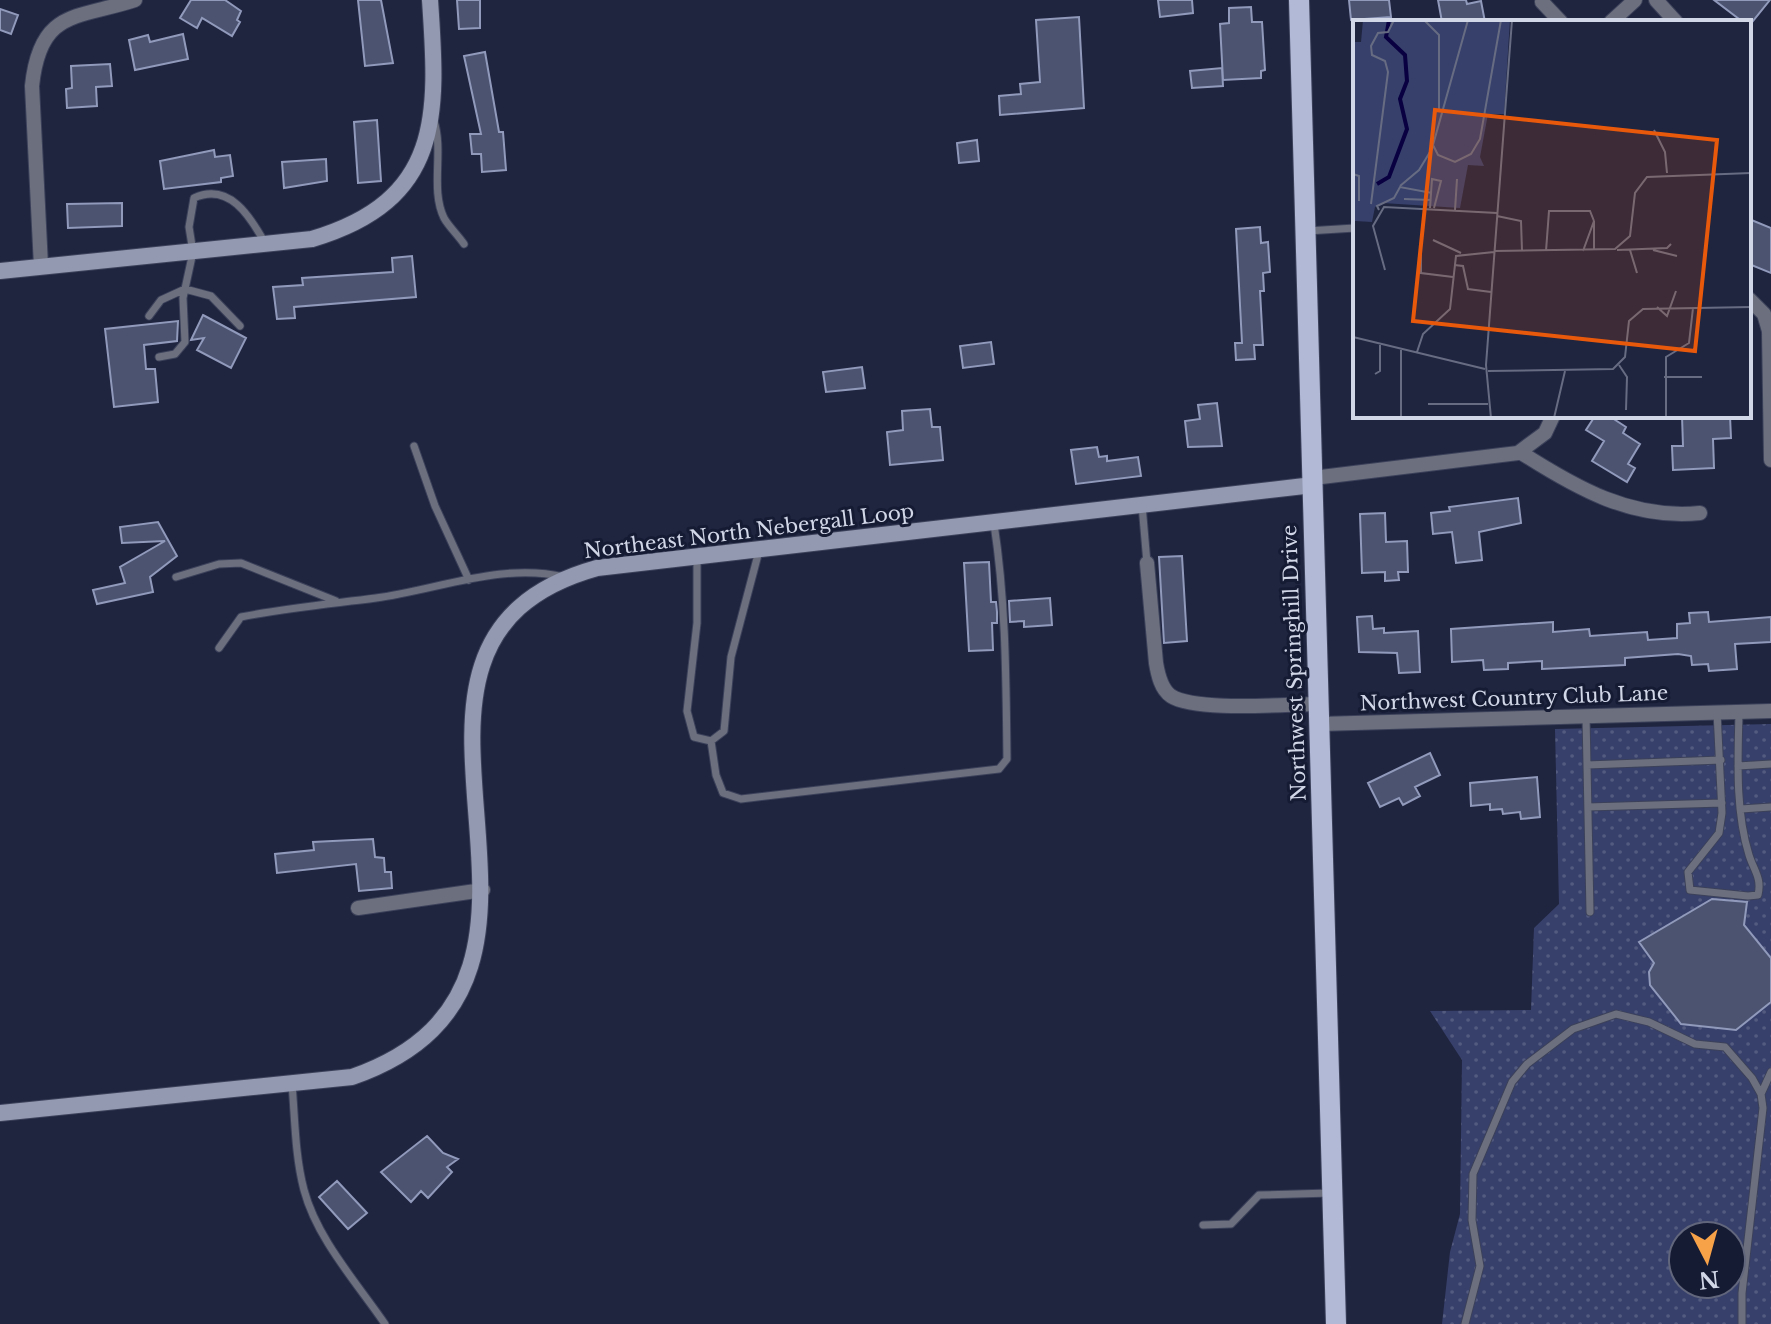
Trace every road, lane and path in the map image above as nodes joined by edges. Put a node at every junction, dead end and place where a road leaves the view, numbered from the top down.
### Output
1 (135, 0) edge
2 (430, 0) edge
3 (1299, 0) edge
4 (1635, 0) edge
5 (1656, 0) edge
6 (1542, 2) edge
7 (1559, 20) edge
8 (1613, 20) edge
9 (1674, 20) edge
10 (433, 115) junction
11 (1353, 228) edge
12 (1305, 231) junction
13 (464, 244) dead end
14 (267, 245) junction
15 (193, 252) junction
16 (41, 266) junction
17 (0, 271) edge
18 (185, 289) junction
19 (1751, 301) edge
20 (149, 316) dead end
21 (240, 326) dead end
22 (159, 357) dead end
23 (1552, 418) edge
24 (414, 446) dead end
25 (1520, 452) junction
26 (1771, 460) edge
27 (1313, 482) junction
28 (1142, 505) junction
29 (1700, 513) dead end
30 (994, 521) junction
31 (760, 548) junction
32 (697, 556) junction
33 (1147, 563) joint
34 (176, 577) dead end
35 (564, 577) junction
36 (469, 580) junction
37 (338, 601) junction
38 (219, 648) dead end
39 (1771, 711) edge
40 (1739, 712) junction
41 (1713, 713) junction
42 (1320, 714) junction
43 (1586, 716) junction
44 (711, 741) junction
45 (1721, 760) junction
46 (1771, 764) edge
47 (1587, 765) junction
48 (1738, 766) junction
49 (1722, 803) junction
50 (1588, 807) junction
51 (1771, 807) edge
52 (1741, 809) junction
53 (483, 890) junction
54 (358, 908) dead end
55 (1590, 912) dead end
56 (1771, 1072) edge
57 (292, 1084) junction
58 (1761, 1094) junction
59 (0, 1113) edge
60 (1332, 1193) junction
61 (1203, 1225) dead end
62 (1742, 1321) edge
63 (385, 1324) edge
64 (1336, 1324) edge
65 (1465, 1324) edge

1 - 16 street
2 - 10 street
3 - 12 main road, Northwest Springhill Drive
4 - 8 street
5 - 9 street
6 - 7 street
10 - 13 lane
10 - 14 street
11 - 12 lane
12 - 27 main road, Northwest Springhill Drive
14 - 15 street
14 - 15 lane
15 - 16 street
15 - 18 lane
16 - 17 street
18 - 20 lane
18 - 21 lane
18 - 22 lane
19 - 26 street
23 - 25 street
24 - 36 lane
25 - 27 street
25 - 29 street
27 - 28 street, Northeast North Nebergall Loop
27 - 42 main road, Northwest Springhill Drive
28 - 30 street, Northeast North Nebergall Loop
28 - 33 lane
30 - 31 street, Northeast North Nebergall Loop
30 - 44 lane
31 - 32 street, Northeast North Nebergall Loop
31 - 44 lane
32 - 35 street, Northeast North Nebergall Loop
32 - 44 lane
33 - 42 street, Northwest Country Club Lane
34 - 37 lane
35 - 36 lane
35 - 53 street, Northeast North Nebergall Loop
36 - 37 lane
37 - 38 lane
39 - 40 street, Northwest Country Club Lane
40 - 41 street, Northwest Country Club Lane
40 - 48 lane
41 - 43 street, Northwest Country Club Lane
41 - 45 lane
42 - 43 street, Northwest Country Club Lane
42 - 60 main road, Northwest Springhill Drive
43 - 47 lane
45 - 47 lane
45 - 49 lane
46 - 48 lane
47 - 50 lane
48 - 52 lane
49 - 50 lane
49 - 52 lane
50 - 55 lane
51 - 52 lane
53 - 54 street
53 - 57 street, Northeast North Nebergall Loop
56 - 58 lane
57 - 59 street, Northeast North Nebergall Loop
57 - 63 lane
58 - 62 lane
58 - 65 lane
60 - 61 lane
60 - 64 main road, Northwest Springhill Drive

